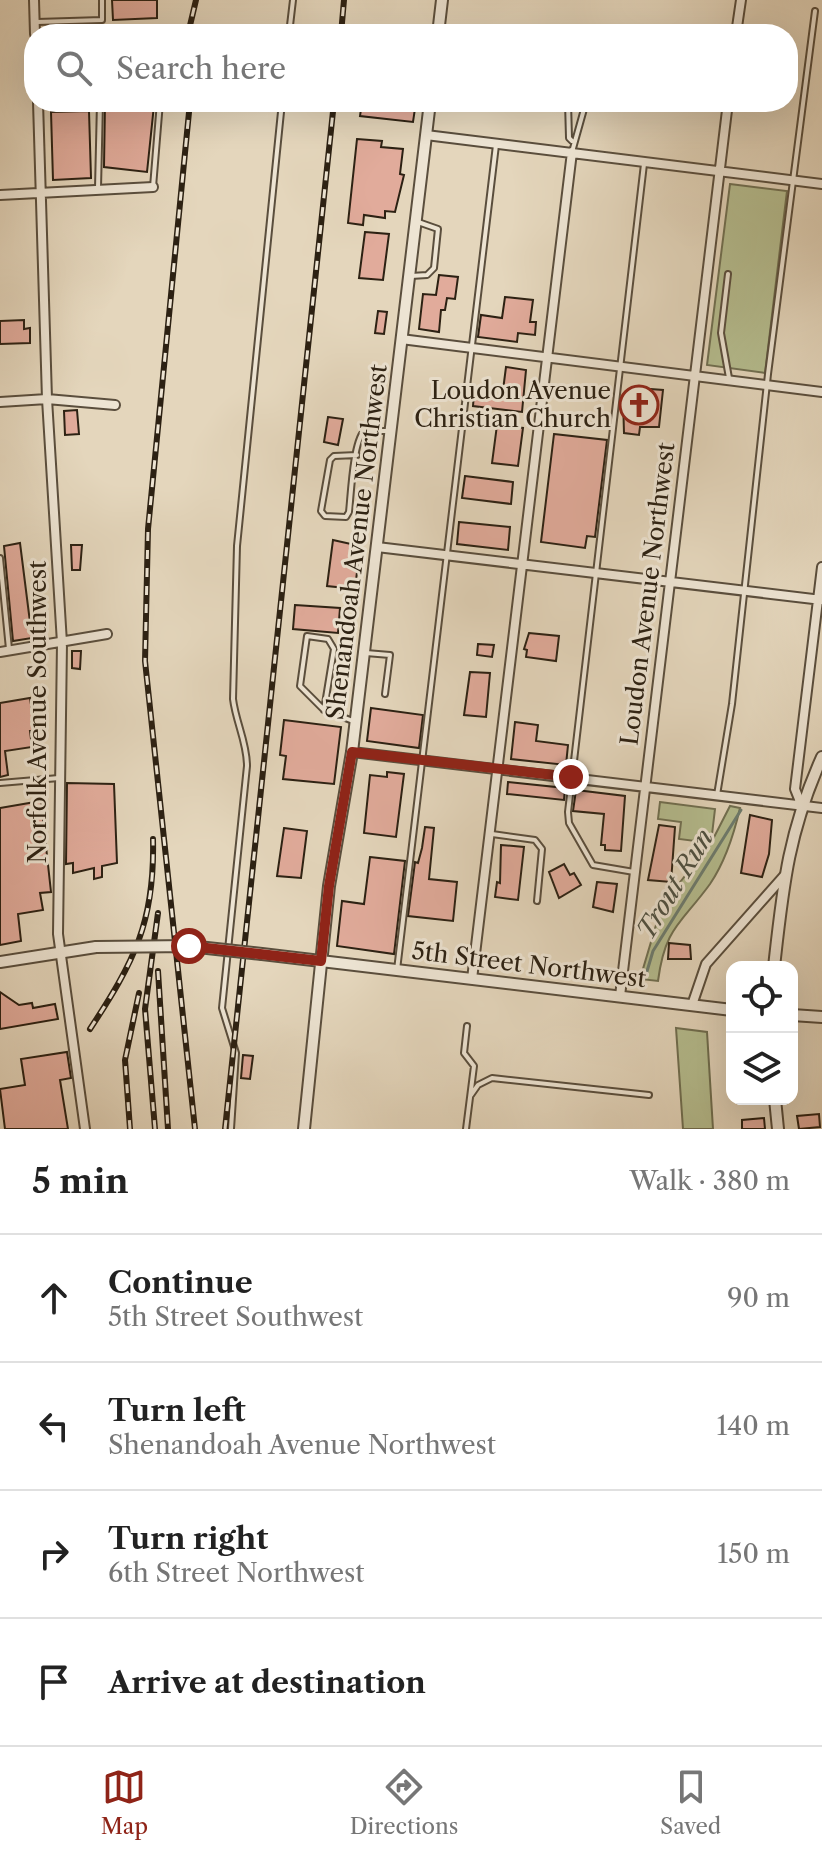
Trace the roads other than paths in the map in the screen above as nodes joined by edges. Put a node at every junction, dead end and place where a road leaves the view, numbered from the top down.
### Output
1 (34, 0) edge
2 (102, 0) edge
3 (293, 0) edge
4 (442, 0) edge
5 (741, 0) edge
6 (815, 11) dead end
7 (102, 20) junction
8 (34, 23) joint
9 (102, 24) edge
10 (290, 24) edge
11 (439, 24) edge
12 (737, 24) edge
13 (39, 112) edge
14 (100, 112) edge
15 (159, 112) edge
16 (281, 112) edge
17 (429, 112) edge
18 (582, 112) edge
19 (727, 112) edge
20 (569, 113) joint
21 (581, 115) junction
22 (426, 135) junction
23 (572, 141) junction
24 (497, 143) junction
25 (572, 152) junction
26 (644, 164) junction
27 (719, 170) junction
28 (793, 181) junction
29 (822, 184) edge
30 (153, 187) joint
31 (98, 190) junction
32 (43, 192) junction
33 (0, 195) edge
34 (415, 222) junction
35 (728, 274) dead end
36 (409, 275) junction
37 (401, 339) junction
38 (473, 348) junction
39 (546, 358) junction
40 (619, 368) junction
41 (694, 375) junction
42 (729, 380) junction
43 (767, 385) junction
44 (822, 392) edge
45 (47, 399) junction
46 (0, 402) edge
47 (115, 405) dead end
48 (390, 432) junction
49 (357, 455) junction
50 (377, 547) junction
51 (446, 554) junction
52 (0, 558) edge
53 (522, 563) junction
54 (822, 567) edge
55 (595, 575) junction
56 (669, 581) junction
57 (745, 590) junction
58 (820, 599) edge
59 (107, 634) dead end
60 (62, 643) junction
61 (5, 652) edge
62 (363, 653) junction
63 (385, 694) dead end
64 (324, 710) junction
65 (355, 722) junction
66 (352, 752) junction
67 (822, 757) edge
68 (424, 759) junction
69 (498, 768) junction
70 (571, 777) junction
71 (59, 778) junction
72 (0, 783) edge
73 (645, 786) junction
74 (717, 795) junction
75 (801, 804) junction
76 (822, 808) edge
77 (489, 833) junction
78 (635, 873) junction
79 (784, 876) junction
80 (537, 901) dead end
81 (59, 952) junction
82 (321, 961) junction
83 (775, 961) edge
84 (0, 962) edge
85 (397, 970) junction
86 (472, 979) junction
87 (620, 996) junction
88 (692, 1005) junction
89 (726, 1009) edge
90 (798, 1015) edge
91 (822, 1017) edge
92 (467, 1026) dead end
93 (471, 1095) junction
94 (649, 1095) dead end
95 (776, 1105) edge
96 (85, 1129) edge
97 (231, 1129) edge
98 (304, 1129) edge
99 (466, 1129) edge
100 (778, 1129) edge

1 - 8 street
2 - 7 lane
3 - 10 lane
4 - 11 street
5 - 12 street
6 - 28 lane
7 - 8 lane
7 - 9 lane
13 - 32 street, Norfolk Avenue Southwest
14 - 31 lane
15 - 30 lane
16 - 97 lane
17 - 22 street, Shenandoah Avenue Northwest
18 - 21 lane
19 - 27 street, Loudon Avenue Northwest
20 - 21 lane
20 - 23 lane
21 - 23 lane
22 - 24 street
22 - 34 street, Shenandoah Avenue Northwest
23 - 25 lane
24 - 25 street
24 - 38 lane
25 - 26 street
25 - 39 street
26 - 27 street
26 - 40 lane
27 - 28 street
27 - 41 street, Loudon Avenue Northwest
28 - 29 street
28 - 43 lane
30 - 31 street
31 - 32 street
32 - 33 street
32 - 45 street, Norfolk Avenue Southwest
34 - 36 street, Shenandoah Avenue Northwest
34 - 36 lane
35 - 42 lane
36 - 37 street, Shenandoah Avenue Northwest
37 - 38 street
37 - 48 street, Shenandoah Avenue Northwest
38 - 39 street
38 - 51 lane
39 - 40 street
39 - 53 street
40 - 41 street
40 - 55 lane
41 - 42 street
41 - 56 street, Loudon Avenue Northwest
42 - 43 street
43 - 44 street
43 - 57 lane
45 - 46 street
45 - 47 street
45 - 60 street, Norfolk Avenue Southwest
48 - 49 lane
48 - 50 street, Shenandoah Avenue Northwest
49 - 49 lane
50 - 51 street
50 - 62 street, Shenandoah Avenue Northwest
51 - 53 street
51 - 68 lane
52 - 61 lane
53 - 55 street
53 - 69 street
54 - 58 street
55 - 56 street
55 - 70 lane
56 - 57 street
56 - 73 street, Loudon Avenue Northwest
57 - 58 street
57 - 74 lane
58 - 75 street
59 - 60 street
60 - 61 street
60 - 71 street, Norfolk Avenue Southwest
62 - 63 lane
62 - 65 street, Shenandoah Avenue Northwest
64 - 64 lane
64 - 65 lane
65 - 66 street, Shenandoah Avenue Northwest
66 - 68 street
66 - 82 street, Shenandoah Avenue Northwest
67 - 75 street
68 - 69 street
68 - 85 lane
69 - 70 street
69 - 77 street
70 - 73 street
70 - 78 lane
71 - 72 lane
71 - 81 street, Norfolk Avenue Southwest
73 - 74 street
73 - 78 street, Loudon Avenue Northwest
74 - 75 street
75 - 76 street
75 - 79 street
77 - 80 lane
77 - 86 street
78 - 87 street, Loudon Avenue Northwest
79 - 83 street
79 - 88 street
81 - 82 street, 5th Street Northwest, bridge
81 - 84 street, 5th Street Northwest
81 - 96 street, Norfolk Avenue Southwest
82 - 85 street, 5th Street Northwest
82 - 98 street, Shenandoah Avenue Northwest
85 - 86 street, 5th Street Northwest
86 - 87 street, 5th Street Northwest
87 - 88 street, 5th Street Northwest
88 - 89 street, 5th Street Northwest
90 - 91 street
92 - 93 lane
93 - 94 lane
93 - 99 lane
95 - 100 street

